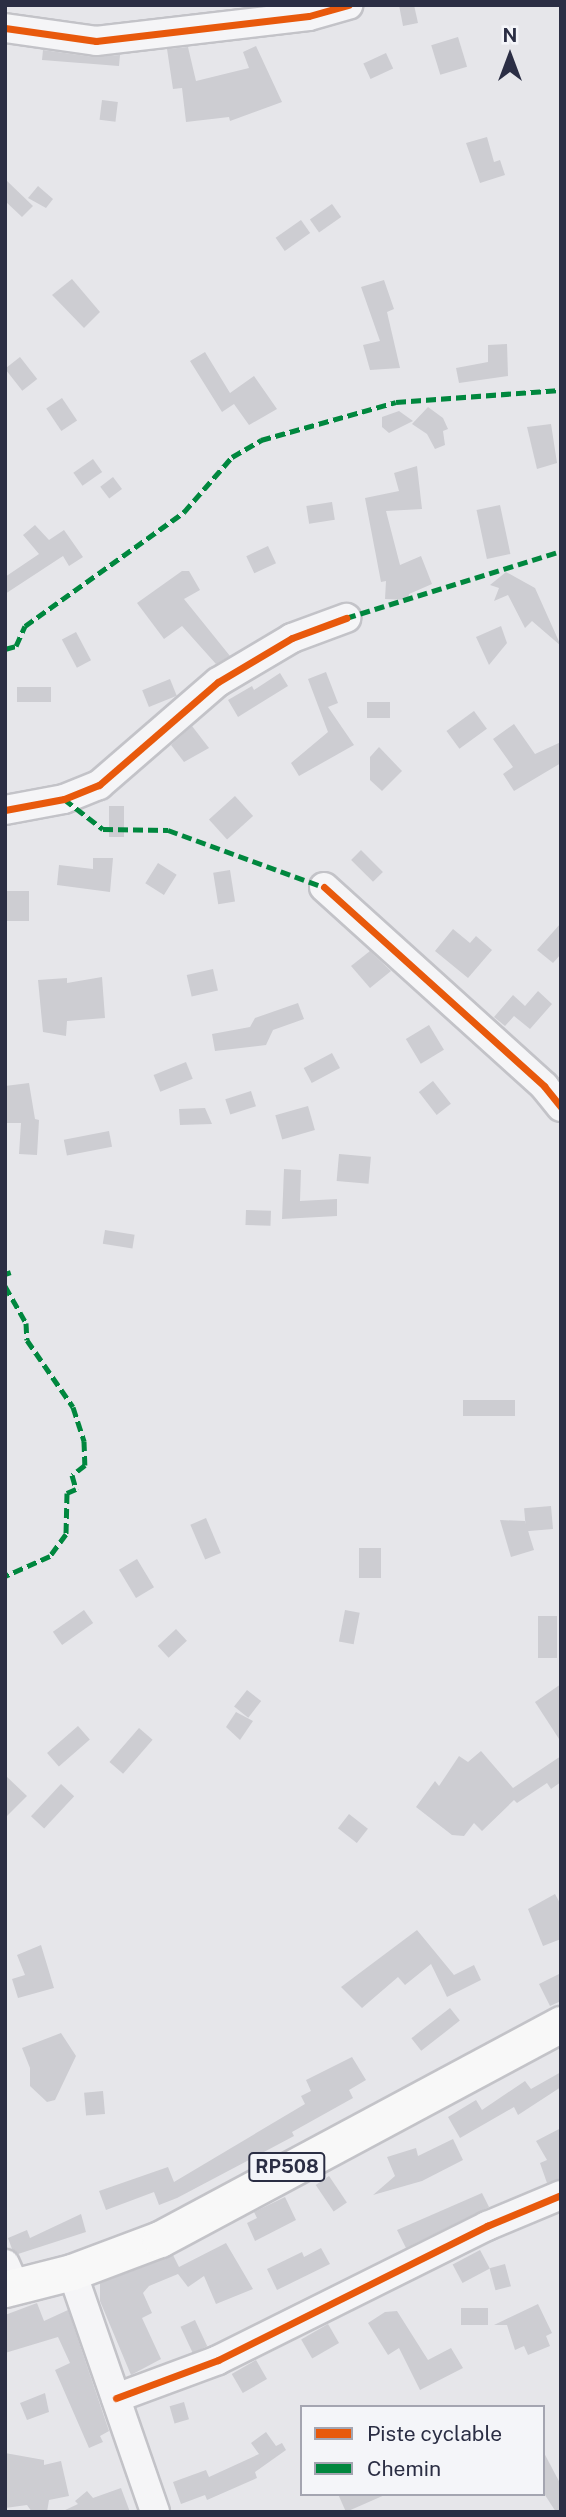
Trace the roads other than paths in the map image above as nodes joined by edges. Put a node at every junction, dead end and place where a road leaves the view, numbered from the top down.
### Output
1 (348, 5) edge
2 (5, 28) edge
3 (346, 618) dead end
4 (5, 810) edge
5 (324, 887) dead end
6 (555, 1089) edge
7 (561, 2024) edge
8 (561, 2195) edge
9 (72, 2272) junction
10 (8, 2280) edge
11 (116, 2398) junction
12 (155, 2512) edge

1 - 2 street
3 - 4 street
5 - 6 street
7 - 9 main road, RP508
8 - 11 street
9 - 10 main road, RP508
9 - 11 street
11 - 12 street

